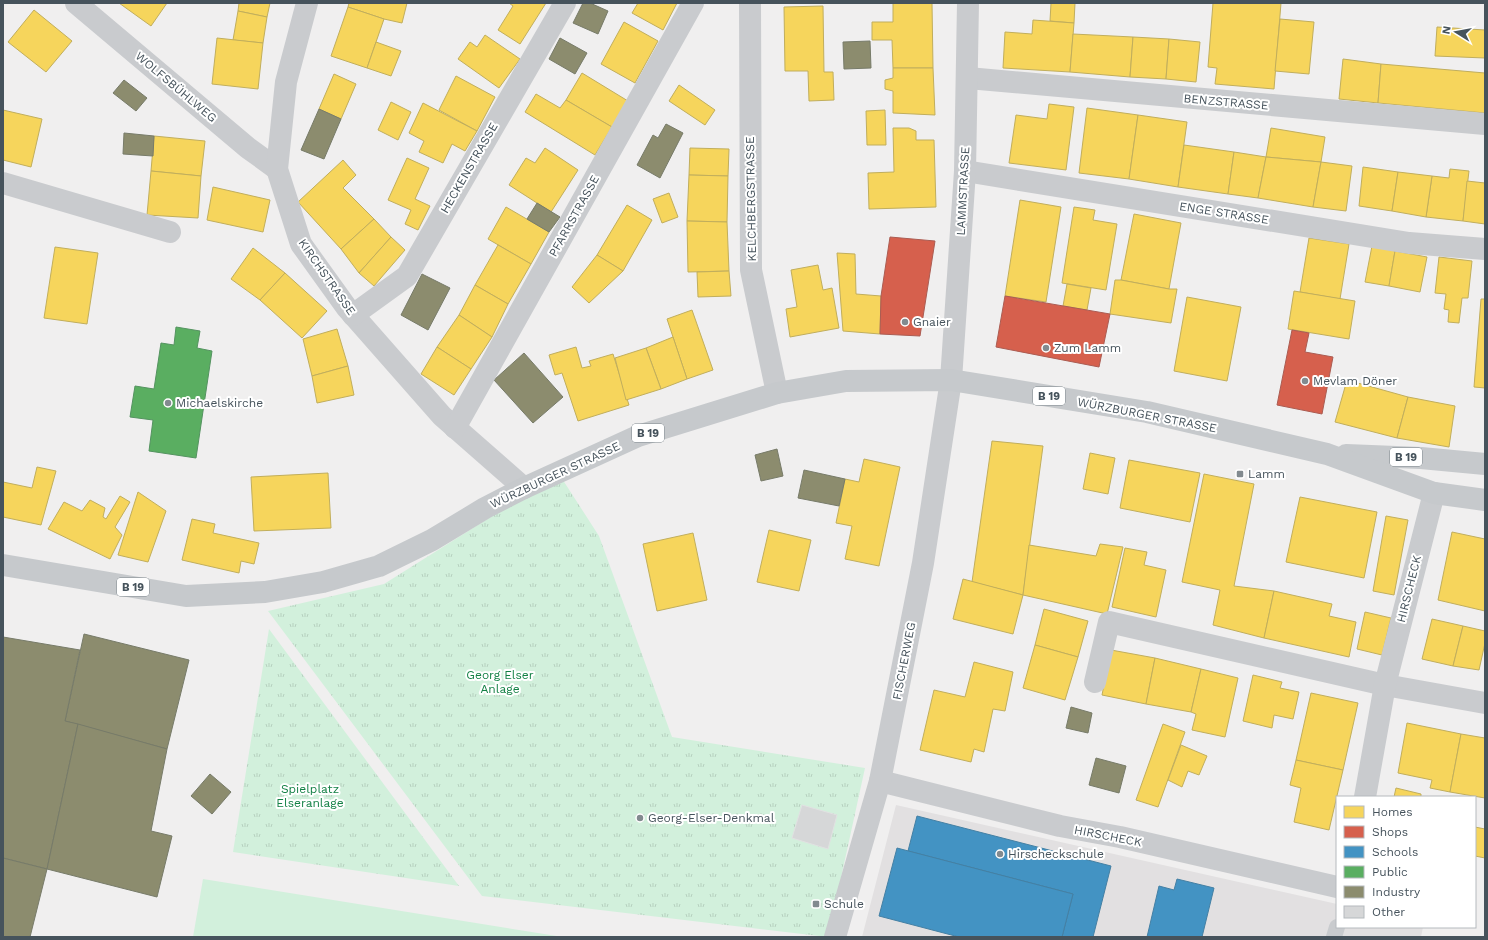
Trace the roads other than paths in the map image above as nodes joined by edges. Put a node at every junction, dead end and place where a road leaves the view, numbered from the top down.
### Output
1 (76, 3) edge
2 (307, 3) edge
3 (565, 3) edge
4 (693, 3) edge
5 (750, 3) edge
6 (968, 3) edge
7 (968, 78) junction
8 (1485, 124) edge
9 (277, 169) junction
10 (965, 171) junction
11 (3, 183) edge
12 (170, 232) dead end
13 (1485, 249) edge
14 (353, 315) junction
15 (951, 380) junction
16 (777, 393) junction
17 (455, 428) junction
18 (1327, 454) junction
19 (1485, 464) edge
20 (524, 488) junction
21 (1434, 494) junction
22 (1485, 500) edge
23 (3, 565) edge
24 (1095, 682) dead end
25 (1385, 686) junction
26 (1485, 703) edge
27 (880, 781) junction
28 (1365, 796) edge
29 (1336, 887) edge
30 (835, 937) edge

1 - 9 street, WOLFSBÜHLWEG
2 - 9 street, KIRCHSTRASSE
3 - 14 street, HECKENSTRASSE
4 - 17 street, PFARRSTRASSE
5 - 16 street, KELCHBERGSTRASSE
6 - 7 street, LAMMSTRASSE
7 - 8 street, BENZSTRASSE
7 - 10 street, LAMMSTRASSE
9 - 14 street, KIRCHSTRASSE
10 - 13 street, ENGE STRASSE
10 - 15 street, LAMMSTRASSE
11 - 12 street
14 - 17 street, KIRCHSTRASSE
15 - 16 main road, WÜRZBURGER STRASSE / B 19
15 - 18 main road, WÜRZBURGER STRASSE / B 19
15 - 27 street, FISCHERWEG
16 - 20 main road, WÜRZBURGER STRASSE / B 19
17 - 20 street, KIRCHSTRASSE
18 - 19 main road, WÜRZBURGER STRASSE / B 19
18 - 21 main road, WÜRZBURGER STRASSE / B 19
20 - 23 main road, WÜRZBURGER STRASSE / B 19
21 - 22 main road, WÜRZBURGER STRASSE / B 19
21 - 25 street, HIRSCHECK
24 - 25 street
25 - 26 street
25 - 28 street, HIRSCHECK
27 - 29 street, HIRSCHECK
27 - 30 street, FISCHERWEG

